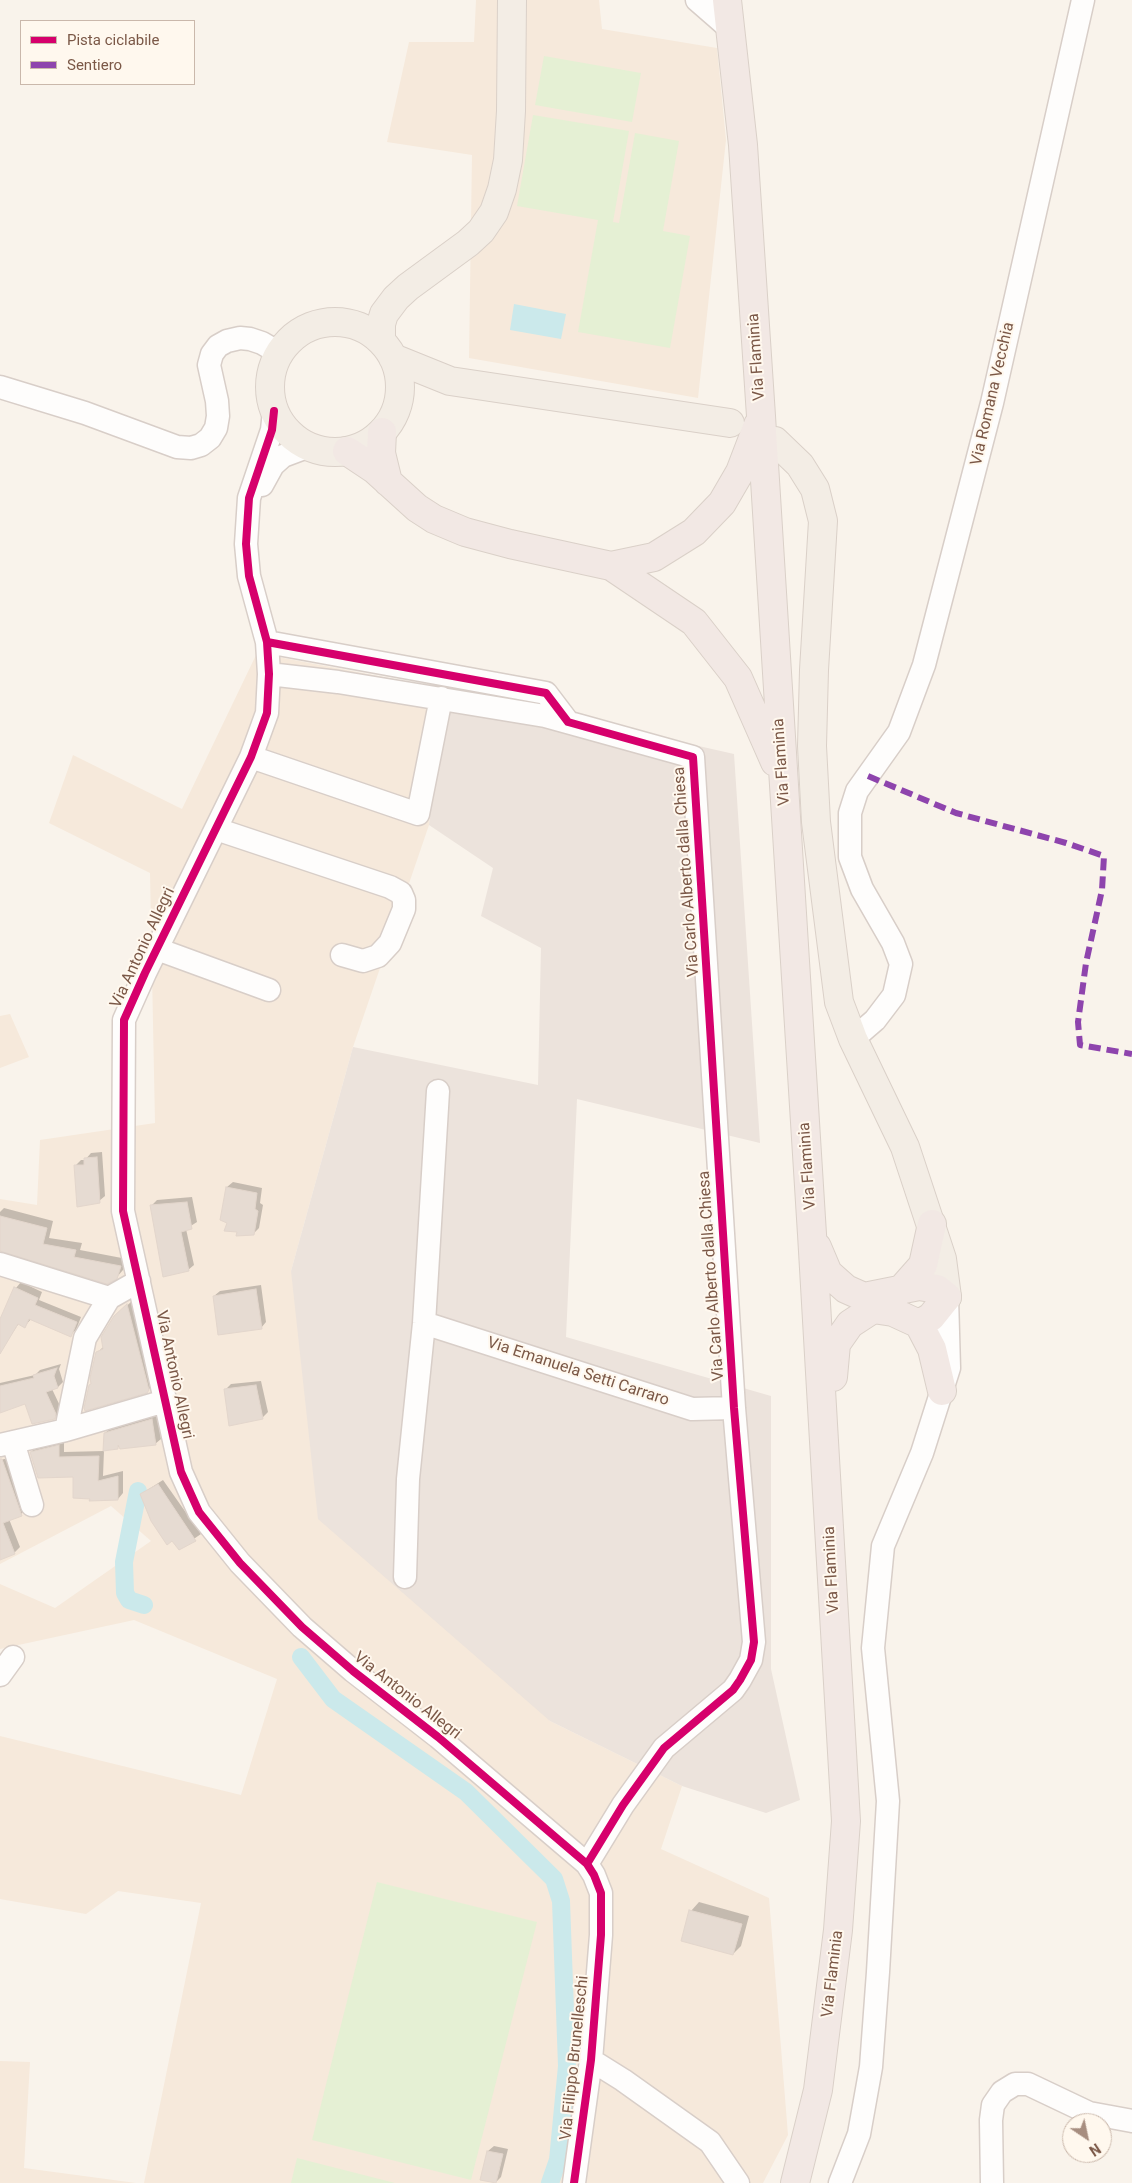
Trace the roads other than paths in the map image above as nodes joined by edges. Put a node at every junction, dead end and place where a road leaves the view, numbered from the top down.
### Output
1 (512, 0) edge
2 (698, 0) edge
3 (727, 0) edge
4 (745, 0) edge
5 (1083, 0) edge
6 (728, 27) junction
7 (742, 145) junction
8 (390, 306) junction
9 (346, 323) junction
10 (387, 350) junction
11 (279, 353) junction
12 (450, 381) junction
13 (0, 387) edge
14 (398, 404) junction
15 (274, 411) junction
16 (761, 416) junction
17 (730, 423) dead end
18 (382, 432) junction
19 (775, 441) dead end
20 (307, 446) junction
21 (347, 451) junction
22 (388, 482) junction
23 (246, 544) junction
24 (611, 566) junction
25 (267, 642) junction
26 (269, 674) junction
27 (441, 698) junction
28 (568, 722) junction
29 (251, 758) junction
30 (783, 779) junction
31 (216, 829) junction
32 (157, 949) junction
33 (342, 955) dead end
34 (269, 990) dead end
35 (853, 1039) junction
36 (438, 1091) dead end
37 (932, 1224) junction
38 (812, 1234) junction
39 (0, 1264) edge
40 (139, 1280) junction
41 (900, 1291) junction
42 (947, 1297) junction
43 (110, 1298) junction
44 (424, 1323) junction
45 (919, 1324) junction
46 (942, 1391) junction
47 (165, 1401) junction
48 (734, 1408) junction
49 (823, 1415) junction
50 (66, 1430) junction
51 (6, 1444) edge
52 (32, 1505) dead end
53 (405, 1577) dead end
54 (12, 1657) dead end
55 (0, 1675) edge
56 (587, 1864) junction
57 (601, 1935) joint
58 (591, 2060) junction
59 (1132, 2121) edge
60 (574, 2183) edge
61 (738, 2183) edge
62 (795, 2183) edge
63 (840, 2183) edge
64 (992, 2183) edge

1 - 8 main road
2 - 6 street
3 - 6 highway
4 - 7 highway
5 - 35 street, Via Romana Vecchia
6 - 7 highway
7 - 16 highway, Via Flaminia
8 - 9 main road
8 - 10 main road
9 - 10 main road
9 - 11 main road
10 - 12 main road
10 - 14 main road
11 - 13 street
11 - 15 main road
12 - 14 main road
12 - 17 main road
14 - 18 main road
15 - 20 main road
15 - 23 street
16 - 24 highway
16 - 30 highway, Via Flaminia
18 - 21 main road
18 - 22 highway
19 - 35 main road
20 - 21 main road
20 - 23 street
21 - 22 highway
22 - 24 highway
23 - 25 street, Via Antonio Allegri
24 - 30 highway
25 - 26 street, Via Antonio Allegri
25 - 28 street
26 - 27 street, Via Carlo Alberto dalla Chiesa
26 - 29 street, Via Antonio Allegri
27 - 28 street, Via Carlo Alberto dalla Chiesa
27 - 29 street
28 - 48 street, Via Carlo Alberto dalla Chiesa
29 - 31 street, Via Antonio Allegri
30 - 38 highway, Via Flaminia
31 - 32 street, Via Antonio Allegri
31 - 33 street
32 - 34 street, Via Antonio Allegri
32 - 40 street, Via Antonio Allegri
35 - 37 main road
36 - 44 street
37 - 41 highway
37 - 42 main road
38 - 41 highway
38 - 49 highway, Via Flaminia
39 - 43 street
40 - 43 street
40 - 47 street, Via Antonio Allegri
41 - 42 highway
42 - 45 highway
42 - 46 street
43 - 50 street
44 - 48 street, Via Emanuela Setti Carraro
44 - 53 street
45 - 46 highway
45 - 49 highway
46 - 63 street
47 - 50 street
47 - 56 street, Via Antonio Allegri
48 - 56 street, Via Carlo Alberto dalla Chiesa
49 - 62 highway, Via Flaminia
50 - 51 street
51 - 52 street
54 - 55 street
56 - 57 street, Via Antonio Allegri
57 - 58 street, Via Filippo Brunelleschi
58 - 60 street, Via Filippo Brunelleschi
58 - 61 street, Via Filippo Brunelleschi
59 - 64 street

